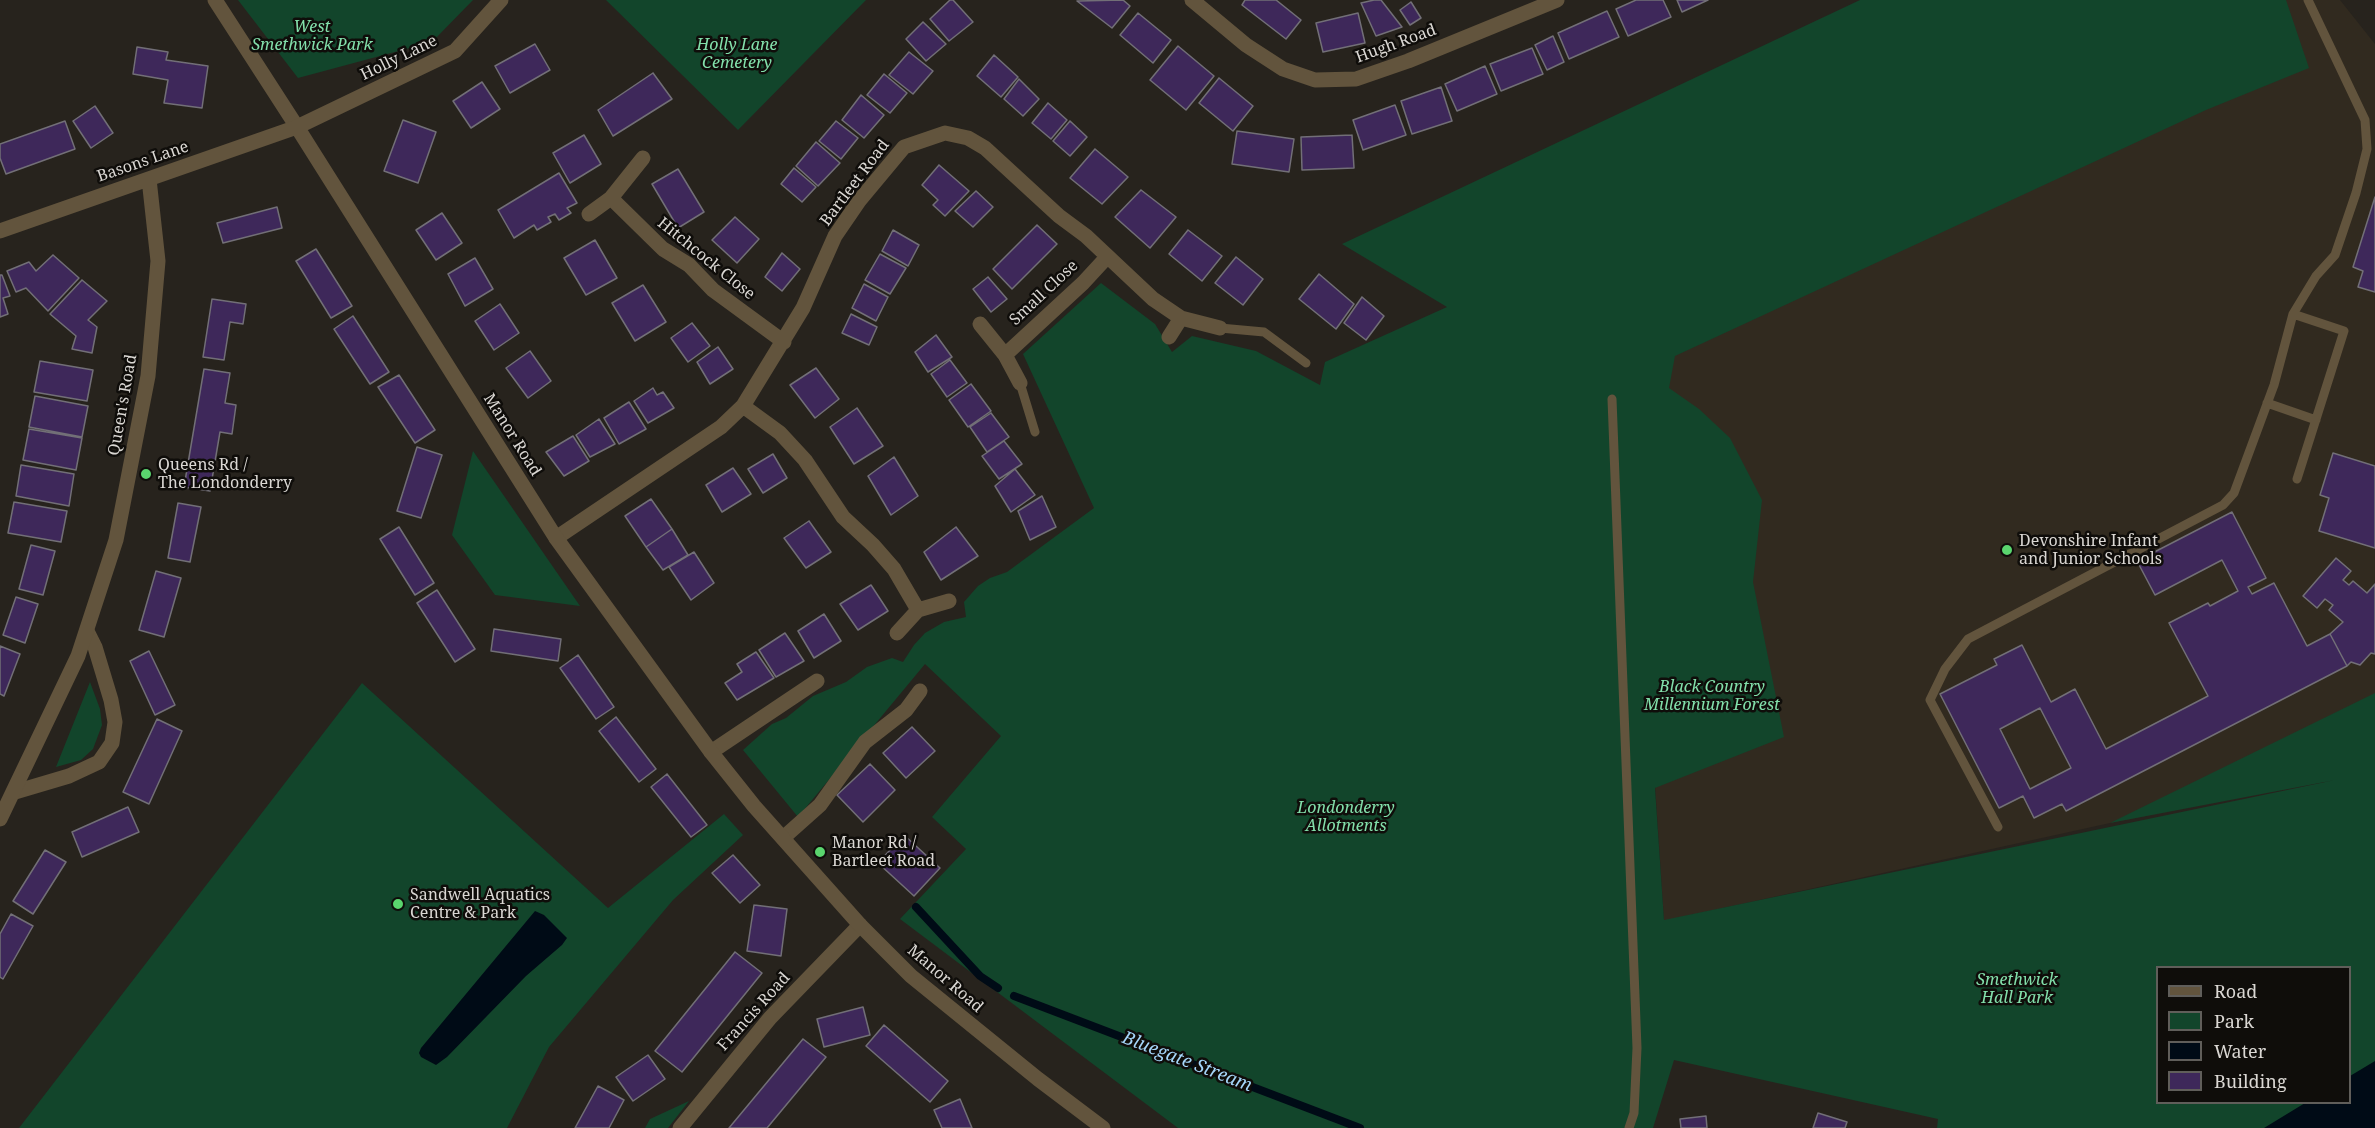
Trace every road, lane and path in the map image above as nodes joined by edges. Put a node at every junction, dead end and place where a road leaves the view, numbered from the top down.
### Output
1 (215, 0) edge
2 (501, 0) edge
3 (1192, 0) edge
4 (1557, 0) edge
5 (2308, 0) edge
6 (297, 127) junction
7 (643, 158) dead end
8 (149, 179) junction
9 (610, 198) junction
10 (589, 214) dead end
11 (0, 231) edge
12 (1107, 257) junction
13 (2293, 314) junction
14 (1181, 318) junction
15 (981, 324) dead end
16 (1220, 328) joint
17 (1169, 337) dead end
18 (784, 342) junction
19 (1005, 355) junction
20 (1306, 363) dead end
21 (1020, 382) joint
22 (1612, 399) dead end
23 (2267, 403) junction
24 (743, 406) junction
25 (2316, 420) junction
26 (1035, 432) dead end
27 (2297, 479) dead end
28 (556, 538) junction
29 (949, 600) dead end
30 (918, 610) junction
31 (87, 631) junction
32 (897, 633) dead end
33 (818, 681) dead end
34 (920, 691) dead end
35 (711, 752) junction
36 (15, 792) junction
37 (0, 819) edge
38 (1998, 827) dead end
39 (783, 838) junction
40 (860, 926) junction
41 (680, 1128) edge
42 (1103, 1128) edge
43 (1629, 1128) edge

1 - 6 street, Manor Road
2 - 6 street, Holly Lane
3 - 4 street, Hugh Road
5 - 13 lane
6 - 8 street, Basons Lane
6 - 28 street, Manor Road
7 - 9 street
8 - 11 street, Basons Lane
8 - 31 street, Queen's Road
9 - 10 street
9 - 18 street, Hitchcock Close
12 - 14 street, Bartleet Road
12 - 18 street, Bartleet Road
12 - 19 street, Small Close
13 - 23 lane
13 - 25 lane
14 - 16 street, Bartleet Road
14 - 17 street
15 - 19 street
16 - 20 lane
18 - 24 street, Bartleet Road
19 - 21 street
21 - 26 lane
22 - 43 lane
23 - 25 lane
23 - 38 lane
24 - 28 street, Bartleet Road
24 - 30 street
25 - 27 lane
28 - 35 street, Manor Road
29 - 30 street
30 - 32 street
31 - 36 street, Queen's Road
31 - 36 street
33 - 35 street
34 - 39 street
35 - 39 street, Manor Road
36 - 37 street, Queen's Road
39 - 40 street, Manor Road
40 - 41 street, Francis Road
40 - 42 street, Manor Road

